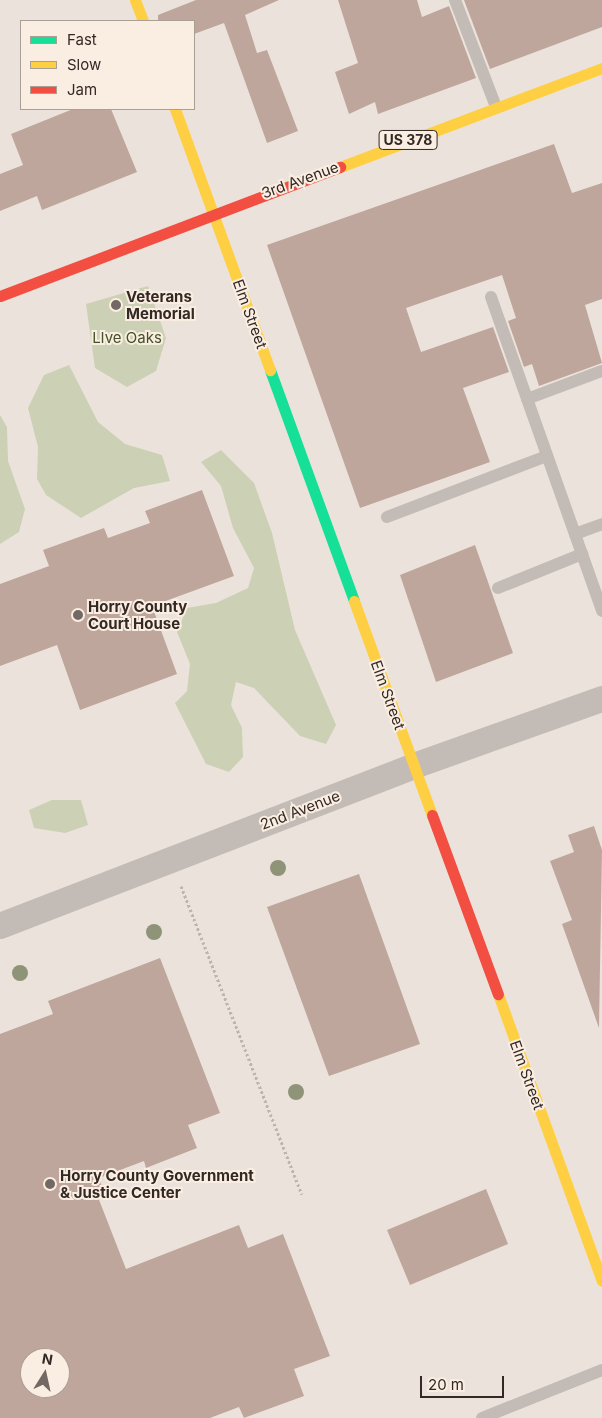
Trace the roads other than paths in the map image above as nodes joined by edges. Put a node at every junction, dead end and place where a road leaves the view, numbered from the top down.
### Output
1 (135, 0) edge
2 (455, 0) edge
3 (143, 20) edge
4 (602, 68) edge
5 (496, 107) junction
6 (175, 110) edge
7 (213, 213) junction
8 (0, 296) edge
9 (491, 297) dead end
10 (602, 371) edge
11 (527, 398) junction
12 (547, 456) junction
13 (387, 517) dead end
14 (602, 524) edge
15 (574, 534) junction
16 (582, 554) junction
17 (498, 588) dead end
18 (602, 611) edge
19 (602, 699) edge
20 (414, 766) junction
21 (0, 926) edge
22 (602, 1281) edge
23 (602, 1370) edge
24 (482, 1418) edge

1 - 3 street
2 - 5 lane
4 - 5 street, 3rd Avenue / US 378
5 - 7 street, 3rd Avenue / US 378
6 - 7 street, Elm Street
7 - 8 street, 3rd Avenue / US 378
7 - 20 street, Elm Street
9 - 11 lane
10 - 11 lane
11 - 12 lane
12 - 13 lane
12 - 15 lane
14 - 15 lane
15 - 16 lane
16 - 17 lane
16 - 18 lane
19 - 20 street, 2nd Avenue
20 - 21 street, 2nd Avenue
20 - 22 street, Elm Street
23 - 24 lane

